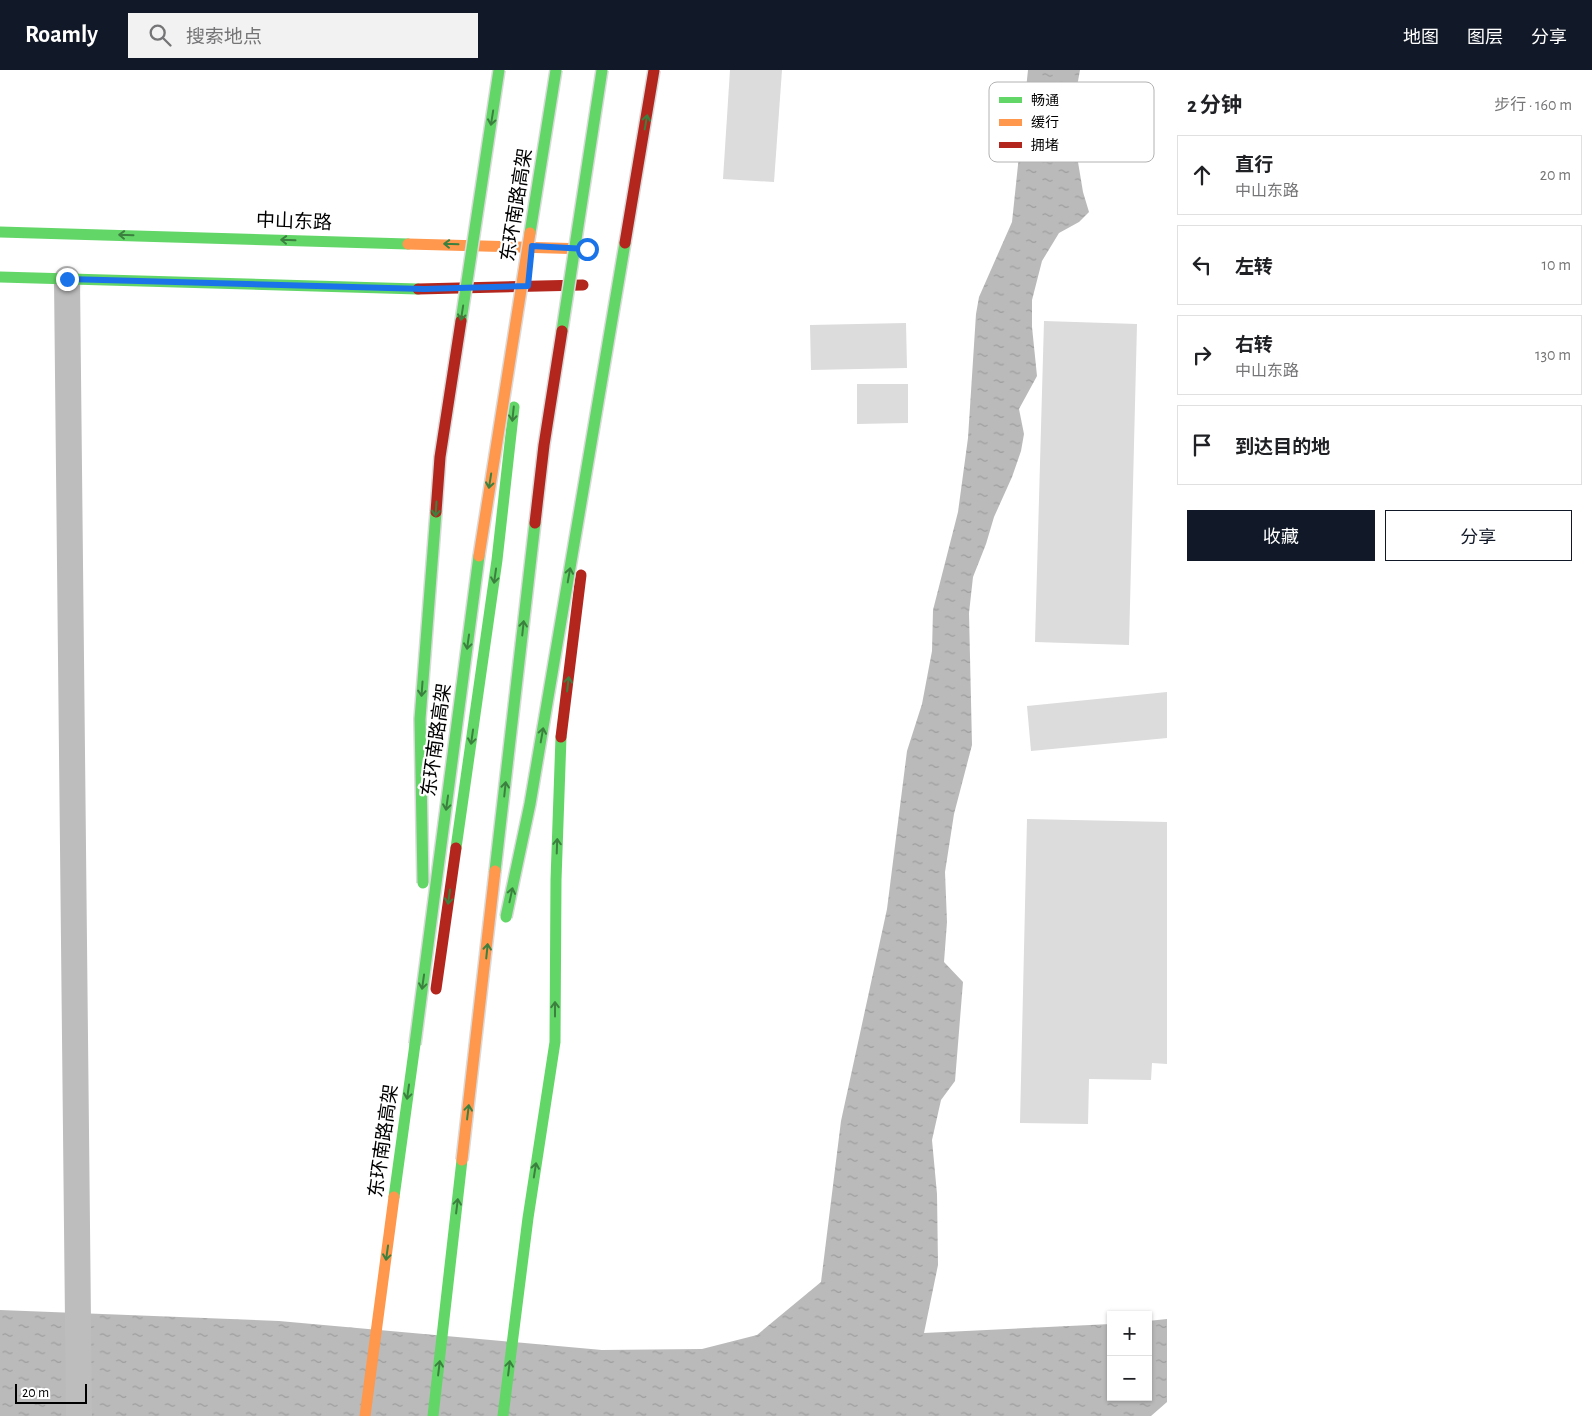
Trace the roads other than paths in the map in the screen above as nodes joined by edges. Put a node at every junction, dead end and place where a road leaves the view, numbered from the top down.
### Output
1 (500, 70) edge
2 (551, 70) edge
3 (556, 70) edge
4 (602, 70) edge
5 (654, 70) edge
6 (639, 89) dead end
7 (540, 168) junction
8 (0, 232) edge
9 (532, 246) junction
10 (587, 249) dead end
11 (0, 277) edge
12 (67, 279) junction
13 (583, 285) dead end
14 (528, 286) junction
15 (504, 927) dead end
16 (426, 962) junction
17 (496, 965) dead end
18 (434, 1002) dead end
19 (472, 1080) junction
20 (418, 1110) dead end
21 (79, 1416) edge
22 (365, 1416) edge
23 (375, 1416) edge
24 (433, 1416) edge
25 (503, 1416) edge

1 -> 16 main road, bridge
2 - 7 main road
3 - 7 main road, 东环南路高架, bridge
19 -> 4 main road, bridge
15 -> 5 main road, bridge
25 -> 6 main road
7 - 9 main road
7 -> 16 main road, 东环南路高架, bridge
9 -> 8 main road, 中山东路
9 - 10 main road, 中山东路
9 - 14 main road
11 - 12 main road
12 - 14 main road
12 - 21 street
13 - 14 main road
14 -> 18 main road
16 -> 22 main road, 东环南路高架, bridge
17 - 19 main road, bridge
24 -> 19 main road, bridge
20 - 23 main road

